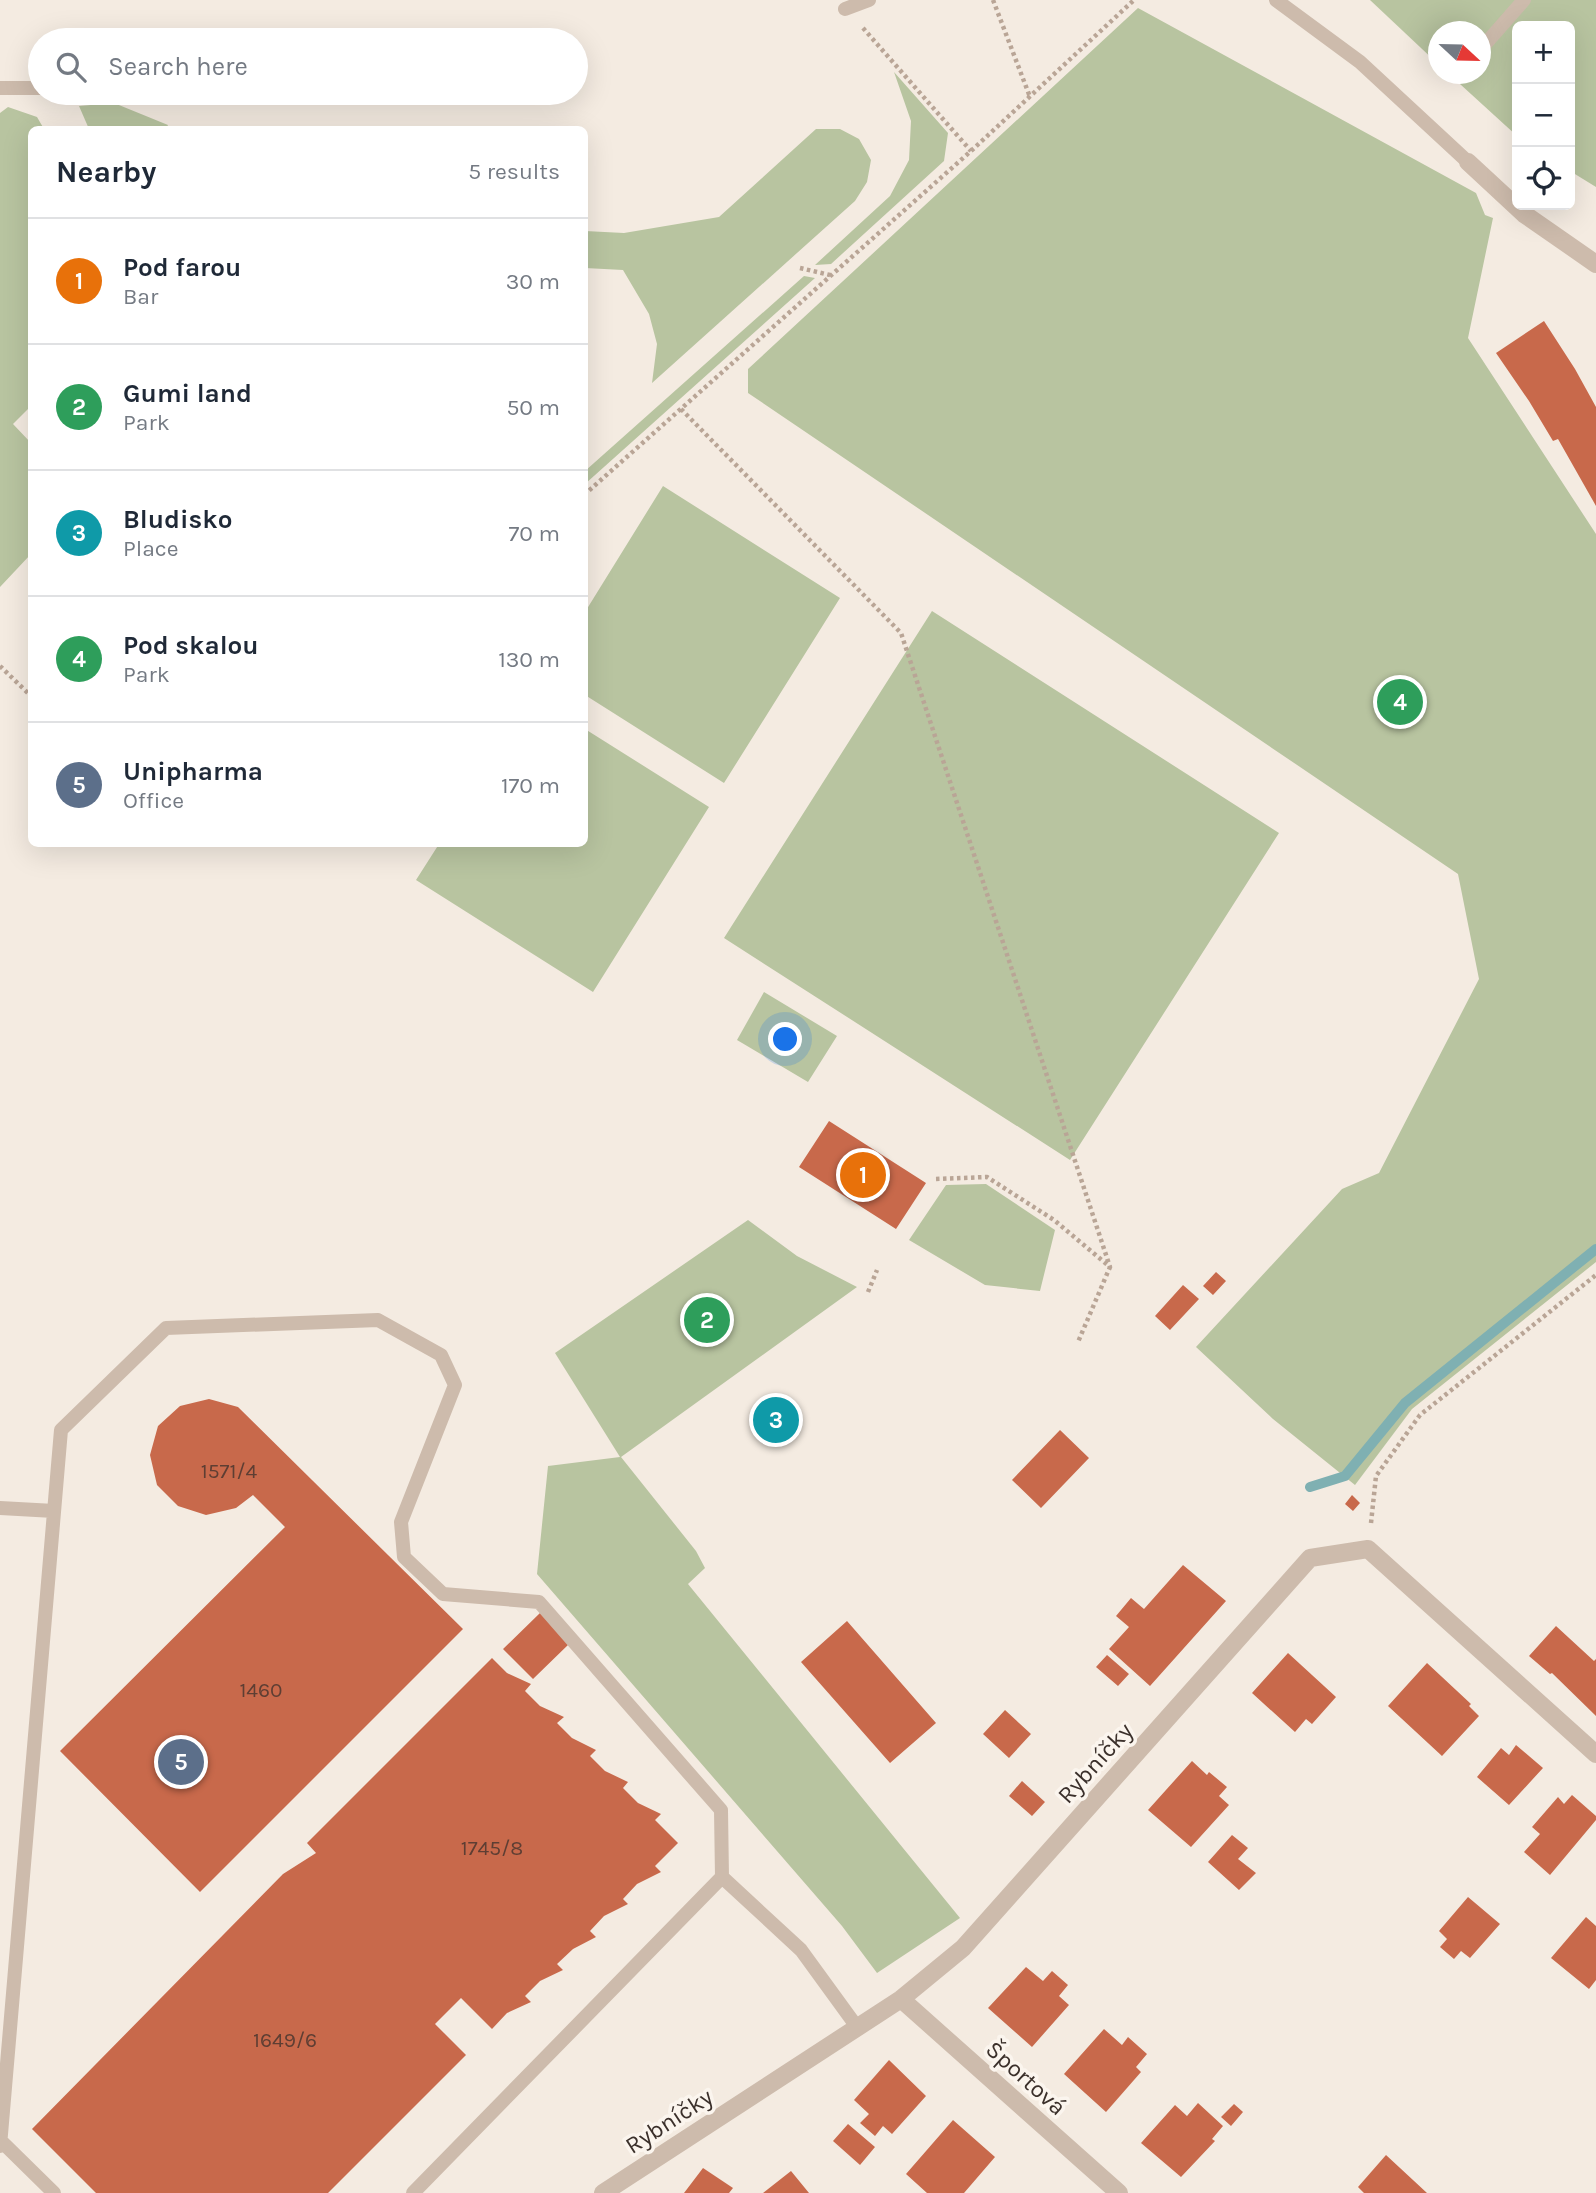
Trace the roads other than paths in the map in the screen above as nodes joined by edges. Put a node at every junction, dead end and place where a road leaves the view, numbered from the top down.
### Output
1 (869, 0) edge
2 (1276, 0) edge
3 (1524, 0) edge
4 (845, 9) road end
5 (1491, 38) edge
6 (0, 88) edge
7 (28, 88) edge
8 (1468, 162) joint
9 (1596, 264) edge
10 (0, 1508) edge
11 (54, 1511) junction
12 (1596, 1755) edge
13 (722, 1877) junction
14 (901, 1999) junction
15 (857, 2027) junction
16 (0, 2143) edge
17 (54, 2193) edge
18 (413, 2193) edge
19 (603, 2193) edge
20 (1119, 2193) edge

1 - 4 lane
2 - 8 lane
3 - 5 lane
6 - 7 lane
8 - 9 street
10 - 11 lane
11 - 13 lane
11 - 16 lane
12 - 14 street, Rybníčky
13 - 15 lane
13 - 18 lane
14 - 15 street, Rybníčky
14 - 20 street, Športová
15 - 19 street, Rybníčky
16 - 17 lane

